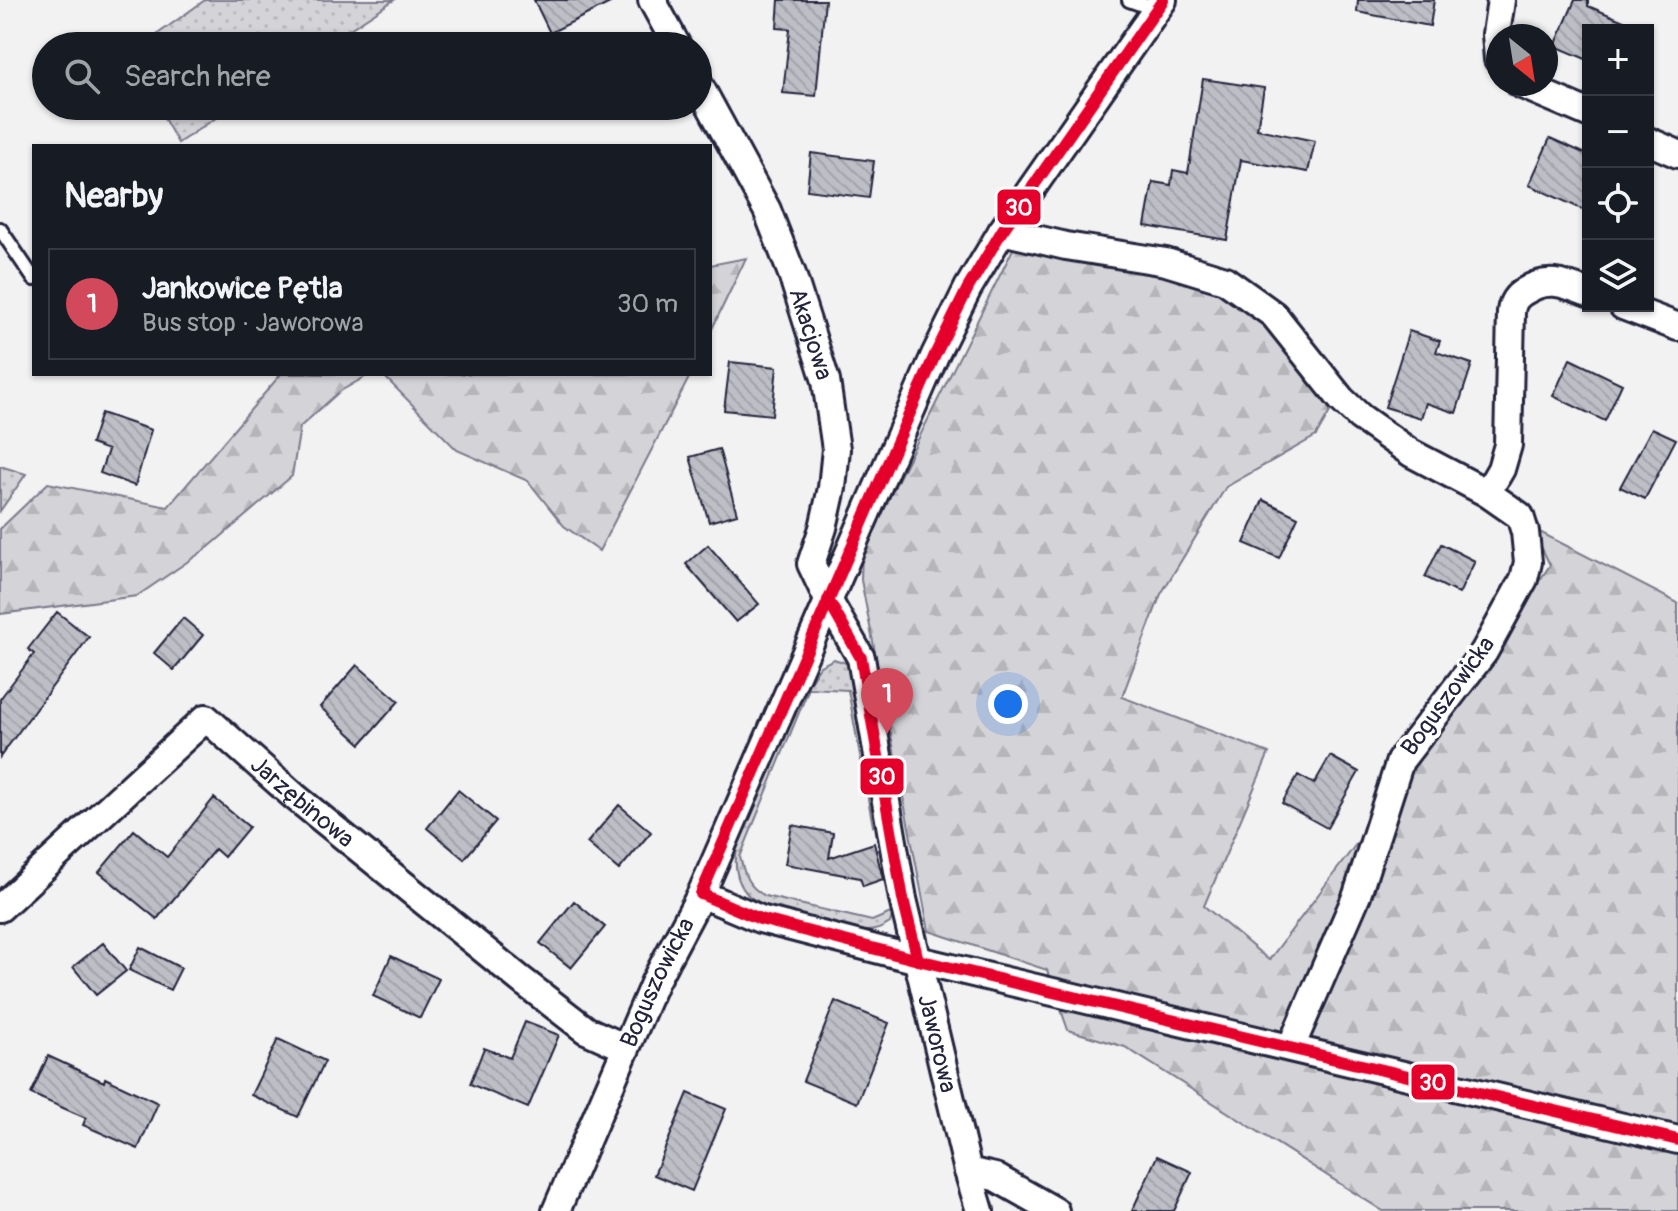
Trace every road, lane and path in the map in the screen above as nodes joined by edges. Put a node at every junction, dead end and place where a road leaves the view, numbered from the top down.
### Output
1 (652, 0) edge
2 (1129, 0) edge
3 (1501, 0) edge
4 (1160, 5) edge
5 (1497, 24) edge
6 (669, 32) edge
7 (1548, 96) edge
8 (712, 109) edge
9 (1582, 110) edge
10 (1654, 144) edge
11 (1678, 154) edge
12 (0, 229) edge
13 (1002, 231) junction
14 (32, 276) edge
15 (1582, 291) edge
16 (1639, 312) edge
17 (1678, 327) edge
18 (1487, 493) junction
19 (828, 600) junction
20 (701, 894) junction
21 (0, 908) edge
22 (918, 960) junction
23 (1291, 1047) junction
24 (626, 1048) junction
25 (1678, 1140) edge
26 (968, 1171) junction
27 (556, 1211) edge
28 (980, 1211) edge
29 (1055, 1211) edge

1 - 6 street
2 - 4 lane
3 - 5 street
4 - 13 street, Boguszowicka
7 - 9 street
8 - 19 street, Akacjowa
10 - 11 street
12 - 14 lane
13 - 18 street, Boguszowicka
13 - 19 street, Boguszowicka
15 - 18 street
16 - 17 street
18 - 23 street, Boguszowicka
19 - 20 street, Boguszowicka
19 - 22 street, Jaworowa
20 - 22 street
20 - 24 street, Boguszowicka
21 - 24 street, Jarzębinowa
22 - 23 street
22 - 26 street, Jaworowa
23 - 25 street
24 - 27 street, Boguszowicka
26 - 28 street, Jaworowa
26 - 29 street

